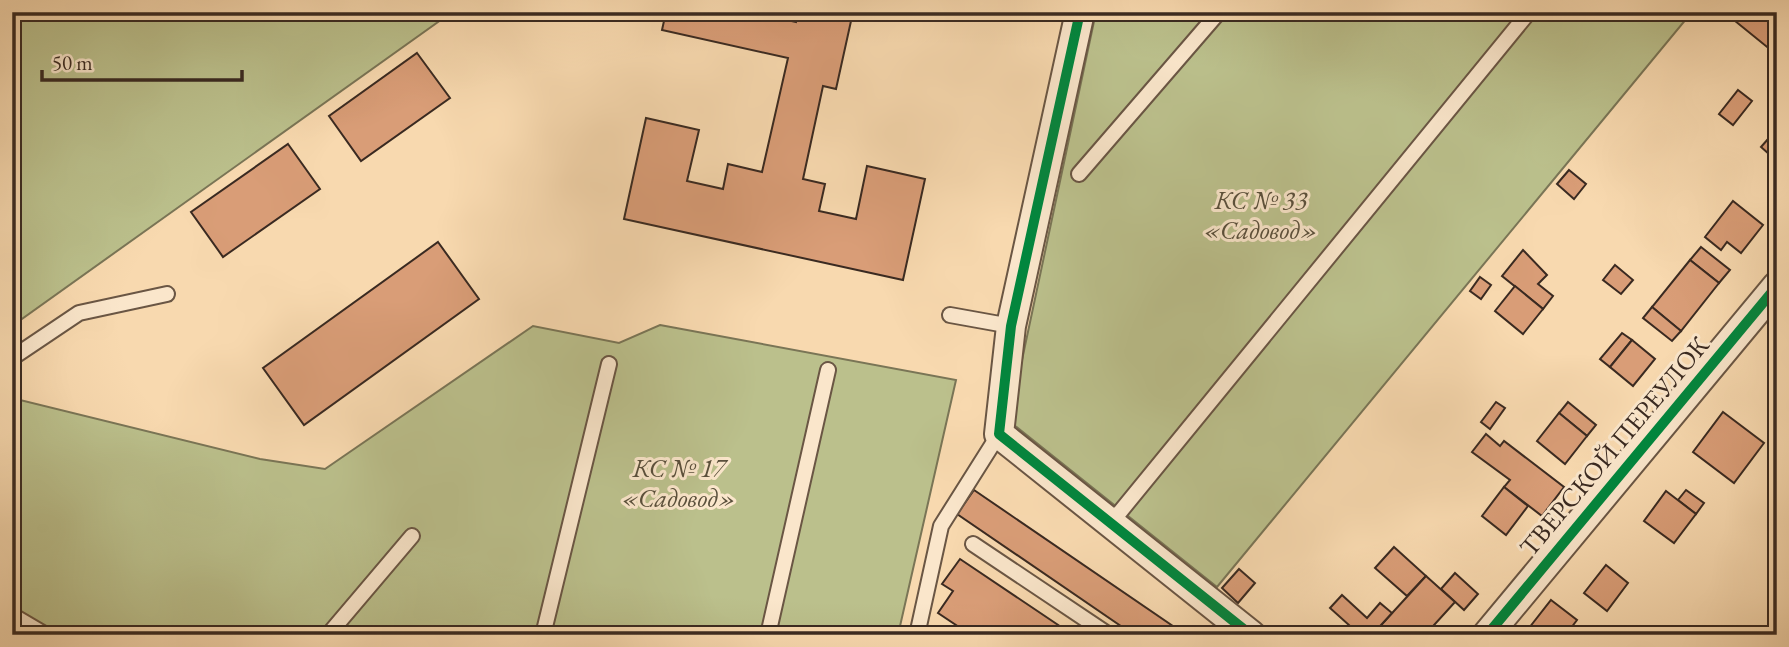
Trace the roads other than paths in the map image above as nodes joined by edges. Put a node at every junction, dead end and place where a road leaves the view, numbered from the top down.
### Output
1 (1080, 12) edge
2 (1219, 12) edge
3 (1529, 12) edge
4 (1079, 174) dead end
5 (1777, 286) edge
6 (167, 294) dead end
7 (950, 315) dead end
8 (1011, 326) junction
9 (12, 358) edge
10 (609, 364) dead end
11 (828, 370) dead end
12 (999, 434) junction
13 (1108, 522) junction
14 (412, 536) dead end
15 (973, 544) dead end
16 (12, 615) edge
17 (46, 635) edge
18 (328, 635) edge
19 (543, 635) edge
20 (768, 635) edge
21 (917, 635) edge
22 (1109, 635) edge
23 (1251, 635) edge
24 (1487, 635) edge

1 - 8 street
2 - 4 lane
3 - 13 lane
5 - 24 street, ТВЕРСКОЙ ПЕРЕУЛОК
6 - 9 lane
7 - 8 lane
8 - 12 street
10 - 19 lane
11 - 20 lane
12 - 13 street
12 - 21 lane
13 - 23 street
14 - 18 lane
15 - 22 lane
16 - 17 lane

